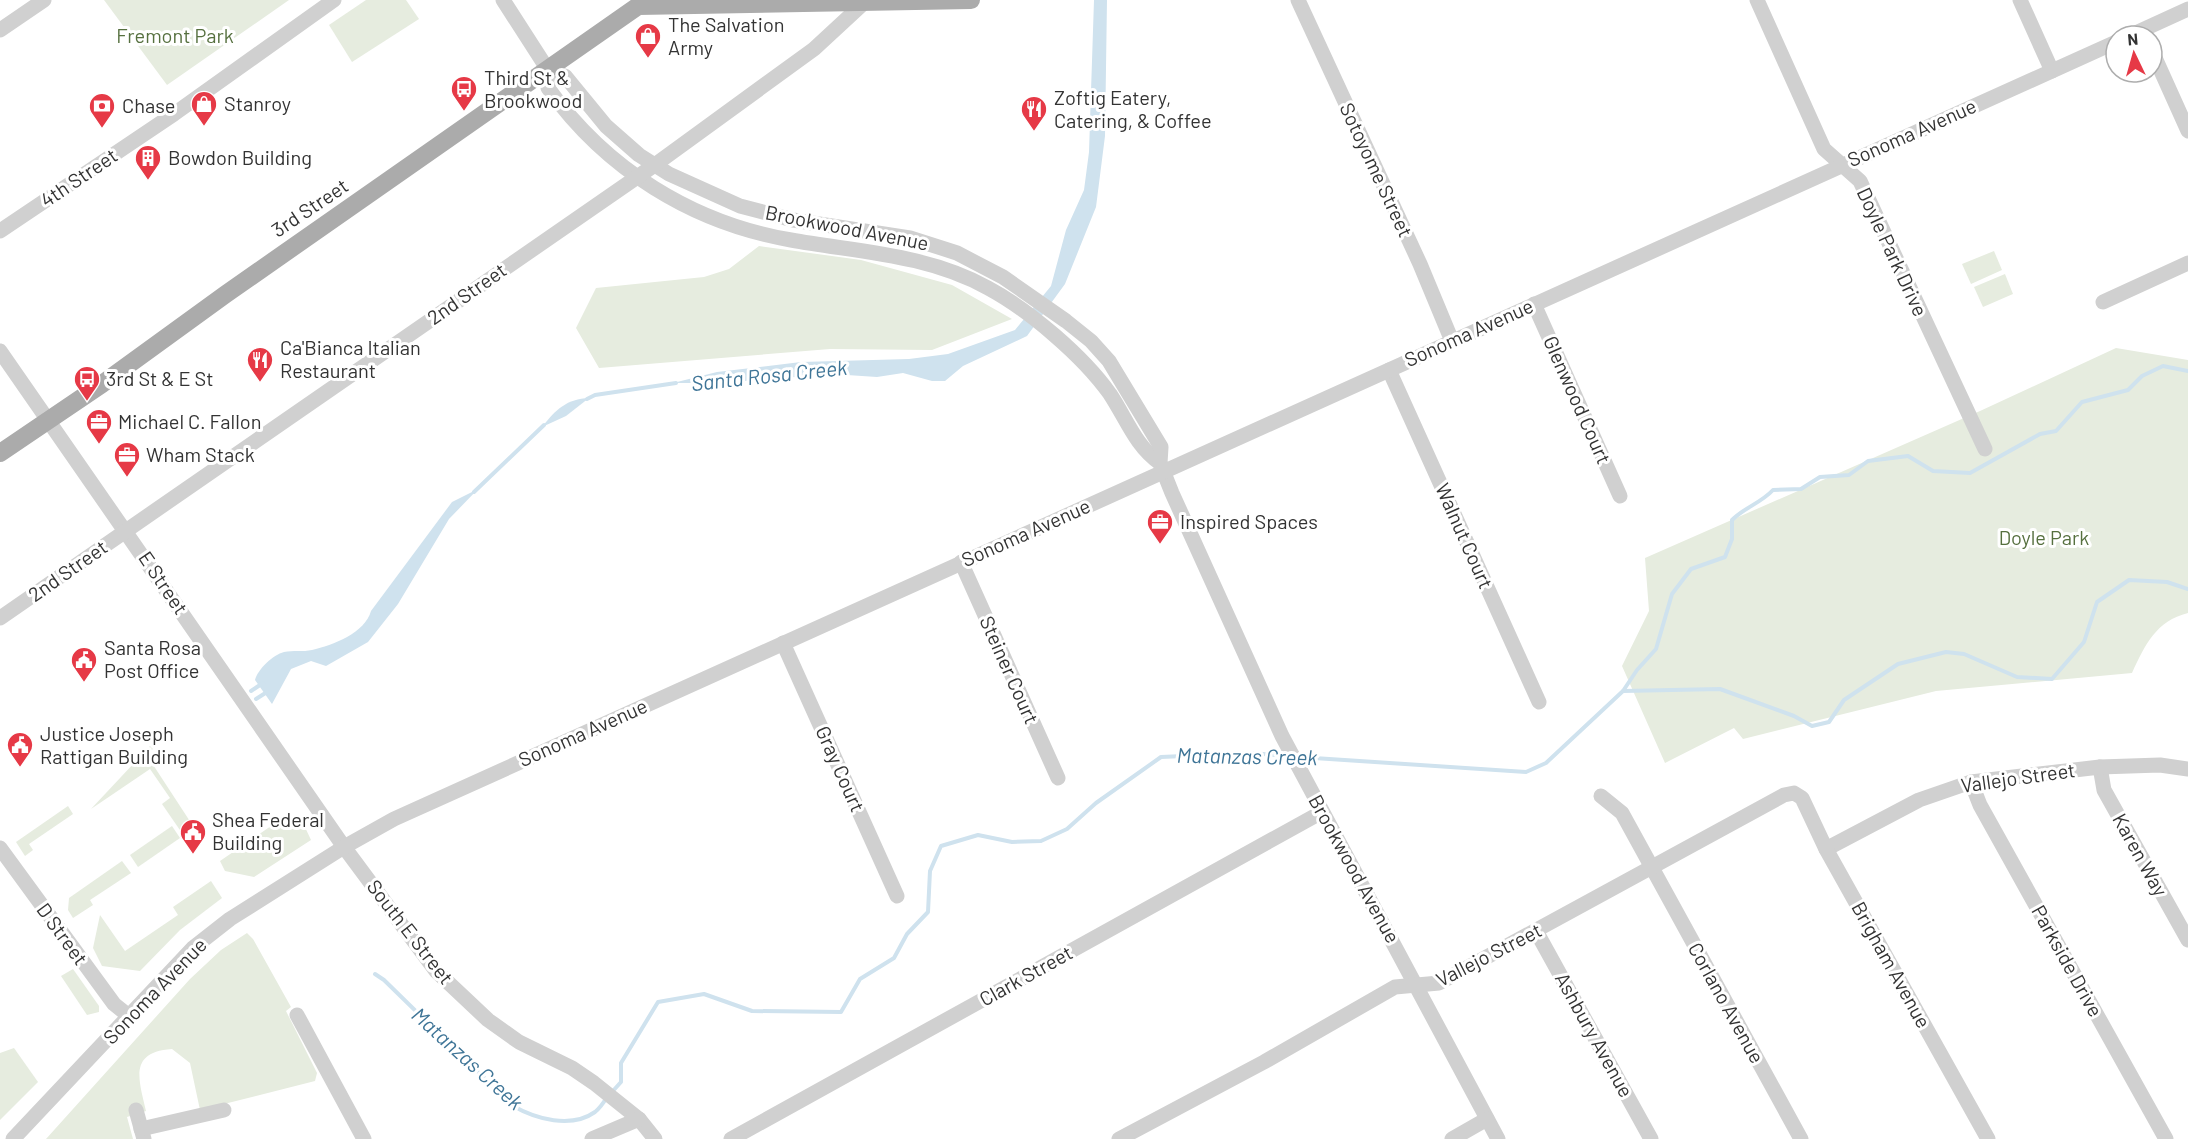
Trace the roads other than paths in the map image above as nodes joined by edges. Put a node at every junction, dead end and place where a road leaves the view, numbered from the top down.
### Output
1 (44, 0) edge
2 (334, 0) edge
3 (503, 0) edge
4 (971, 0) edge
5 (1298, 0) edge
6 (1757, 0) edge
7 (2020, 0) edge
8 (865, 2) edge
9 (642, 3) edge
10 (312, 6) edge
11 (2182, 7) edge
12 (2155, 24) edge
13 (0, 30) edge
14 (2104, 47) edge
15 (549, 70) junction
16 (2052, 70) junction
17 (2164, 78) edge
18 (2188, 131) edge
19 (656, 164) junction
20 (1841, 164) junction
21 (635, 177) junction
22 (0, 231) edge
23 (2188, 263) edge
24 (2103, 302) dead end
25 (1534, 304) junction
26 (1452, 341) junction
27 (0, 351) edge
28 (1389, 370) junction
29 (48, 421) junction
30 (1985, 448) dead end
31 (0, 453) edge
32 (1162, 467) junction
33 (1620, 495) dead end
34 (127, 530) junction
35 (961, 562) junction
36 (0, 618) edge
37 (783, 643) junction
38 (1539, 702) dead end
39 (2100, 766) junction
40 (2188, 769) edge
41 (1058, 777) dead end
42 (1971, 782) junction
43 (1794, 793) joint
44 (1601, 796) dead end
45 (1322, 812) junction
46 (344, 847) junction
47 (0, 848) edge
48 (1826, 849) junction
49 (1651, 867) junction
50 (897, 896) dead end
51 (1536, 931) junction
52 (2188, 940) edge
53 (1418, 985) junction
54 (297, 1015) dead end
55 (129, 1016) junction
56 (136, 1110) dead end
57 (224, 1110) dead end
58 (639, 1119) junction
59 (1487, 1119) junction
60 (142, 1134) edge
61 (13, 1139) edge
62 (364, 1139) edge
63 (592, 1139) edge
64 (655, 1139) edge
65 (731, 1139) edge
66 (1119, 1139) edge
67 (1452, 1139) edge
68 (1498, 1139) edge
69 (1651, 1139) edge
70 (1802, 1139) edge
71 (1988, 1139) edge
72 (2166, 1139) edge

1 - 13 street
2 - 10 street, 4th Street
3 - 15 street, Brookwood Avenue
4 - 8 main road
5 - 26 street, Sotoyome Street
6 - 20 street, Doyle Park Drive
7 - 16 street
8 - 9 main road
8 - 19 street, 2nd Street
9 - 15 main road, 3rd Street
10 - 22 street, 4th Street
11 - 12 street
14 - 16 street, Sonoma Avenue
15 - 19 street, Brookwood Avenue
15 - 21 street, Brookwood Avenue
15 - 29 main road, 3rd Street
16 - 20 street, Sonoma Avenue
17 - 18 street
19 - 21 street, 2nd Street
19 - 32 street, Brookwood Avenue
20 - 25 street, Sonoma Avenue
20 - 30 street, Doyle Park Drive
21 - 32 street, Brookwood Avenue
21 - 34 street, 2nd Street
23 - 24 street
25 - 26 street, Sonoma Avenue
25 - 33 street, Glenwood Court
26 - 28 street, Sonoma Avenue
27 - 29 street, E Street
28 - 32 street, Sonoma Avenue
28 - 38 street, Walnut Court
29 - 31 main road, 3rd Street
29 - 34 street, E Street
32 - 35 street, Sonoma Avenue
32 - 45 street, Brookwood Avenue
34 - 36 street, 2nd Street
34 - 46 street, E Street
35 - 37 street, Sonoma Avenue
35 - 41 street, Steiner Court
37 - 46 street, Sonoma Avenue
37 - 50 street, Gray Court
39 - 40 street, Vallejo Street
39 - 42 street, Vallejo Street
39 - 52 street, Karen Way
42 - 48 street, Vallejo Street
42 - 72 street, Parkside Drive
43 - 48 street, Brigham Avenue
43 - 49 street, Vallejo Street
44 - 49 street, Corlano Avenue
45 - 53 street, Brookwood Avenue
45 - 65 street, Clark Street
46 - 55 street, Sonoma Avenue
46 - 58 street, South E Street
47 - 55 street, D Street
48 - 71 street, Brigham Avenue
49 - 51 street, Vallejo Street
49 - 70 street, Corlano Avenue
51 - 53 street, Vallejo Street
51 - 69 street, Ashbury Avenue
53 - 59 street, Brookwood Avenue
53 - 66 street, Vallejo Street
54 - 62 street
55 - 61 street, Sonoma Avenue
56 - 60 street
57 - 60 street
58 - 63 street
58 - 64 street, South E Street
59 - 67 street
59 - 68 street, Brookwood Avenue

